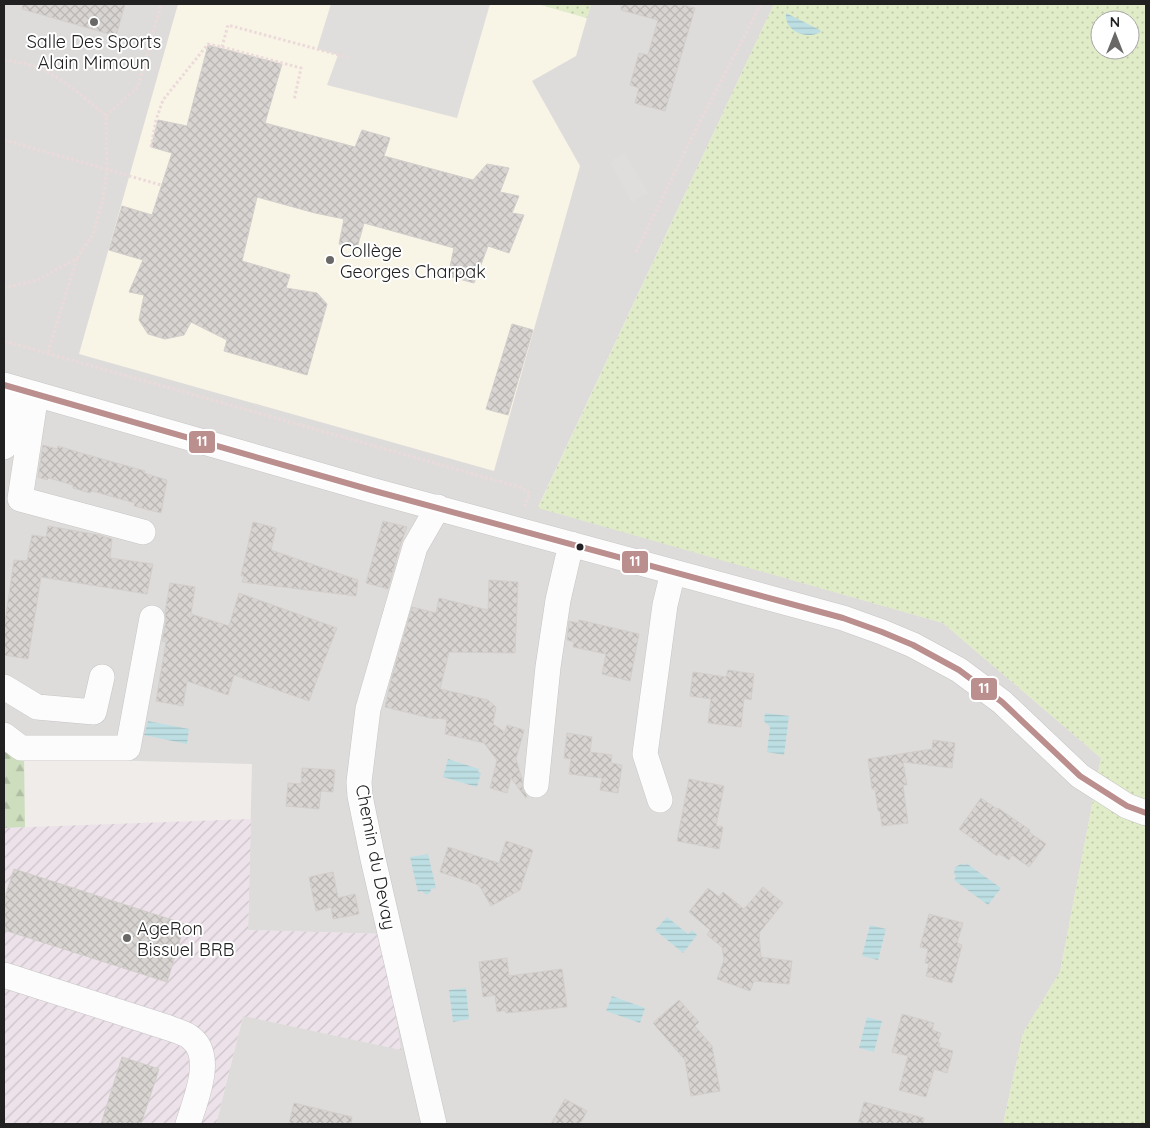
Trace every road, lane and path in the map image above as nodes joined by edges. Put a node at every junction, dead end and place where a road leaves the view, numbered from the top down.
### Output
1 (161, 4) edge
2 (761, 4) edge
3 (222, 46) junction
4 (350, 58) dead end
5 (4, 60) edge
6 (294, 100) dead end
7 (106, 116) junction
8 (4, 140) edge
9 (151, 147) dead end
10 (107, 170) junction
11 (161, 186) dead end
12 (636, 252) dead end
13 (77, 258) junction
14 (4, 288) edge
15 (4, 341) edge
16 (48, 352) dead end
17 (17, 389) edge
18 (4, 447) edge
19 (519, 488) dead end
20 (438, 507) junction
21 (143, 532) dead end
22 (571, 544) junction
23 (673, 572) junction
24 (152, 618) dead end
25 (102, 677) dead end
26 (4, 687) edge
27 (4, 735) edge
28 (536, 785) dead end
29 (660, 800) dead end
30 (1146, 813) edge
31 (4, 975) edge
32 (188, 1124) edge
33 (434, 1124) edge

1 - 7 path
2 - 12 path
3 - 4 path
3 - 6 path
3 - 9 path
5 - 7 path
7 - 10 path
8 - 10 path
10 - 11 path
10 - 13 path
13 - 14 path
13 - 16 path
15 - 19 path
17 - 18 street
17 - 20 street
17 - 21 street
20 - 22 street
20 - 33 street, Chemin du Devay
22 - 23 street
22 - 28 street
23 - 29 street
23 - 30 street
24 - 27 street
25 - 26 street
31 - 32 street

